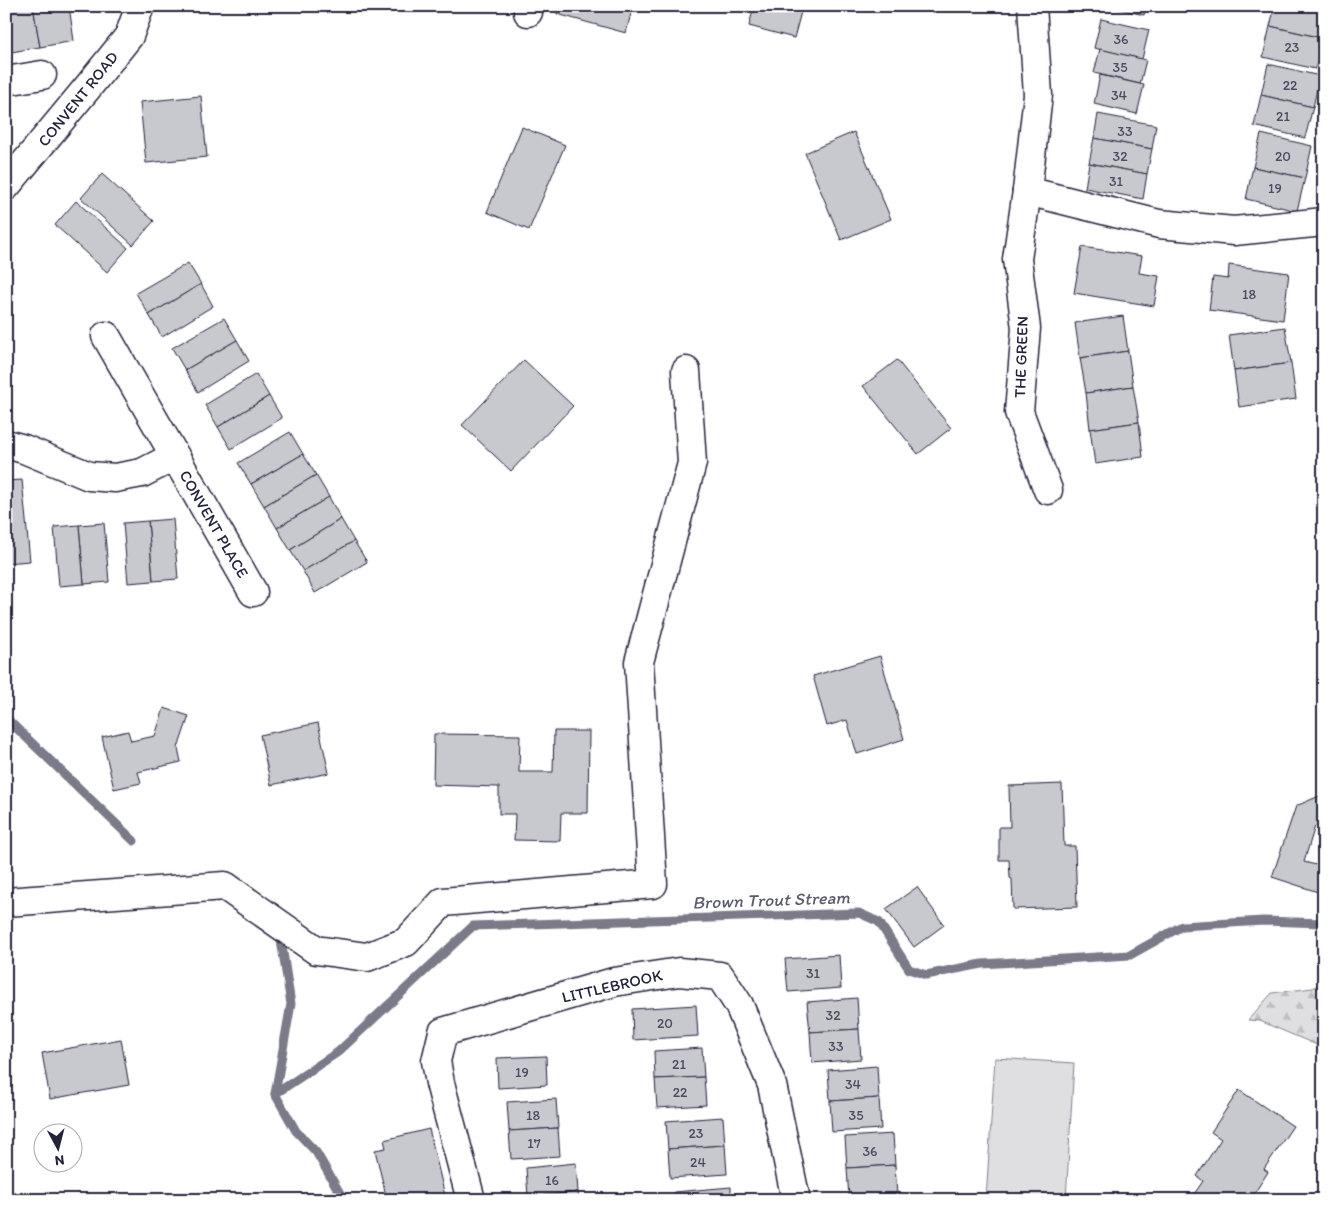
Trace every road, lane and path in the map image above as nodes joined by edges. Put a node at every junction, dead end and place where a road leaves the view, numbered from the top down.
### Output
1 (140, 6) edge
2 (1032, 6) edge
3 (42, 75) dead end
4 (6, 81) edge
5 (8, 180) edge
6 (1027, 191) junction
7 (1324, 222) edge
8 (106, 336) dead end
9 (686, 371) dead end
10 (6, 444) edge
11 (175, 456) junction
12 (1048, 490) dead end
13 (253, 592) dead end
14 (6, 902) edge
15 (471, 1200) edge
16 (796, 1200) edge

1 - 5 street, CONVENT ROAD
2 - 6 street, THE GREEN
3 - 4 street
6 - 7 street
6 - 12 street, THE GREEN
8 - 11 street, CONVENT PLACE
9 - 14 street
10 - 11 street, CONVENT PLACE
11 - 13 street, CONVENT PLACE
15 - 16 street, LITTLEBROOK

